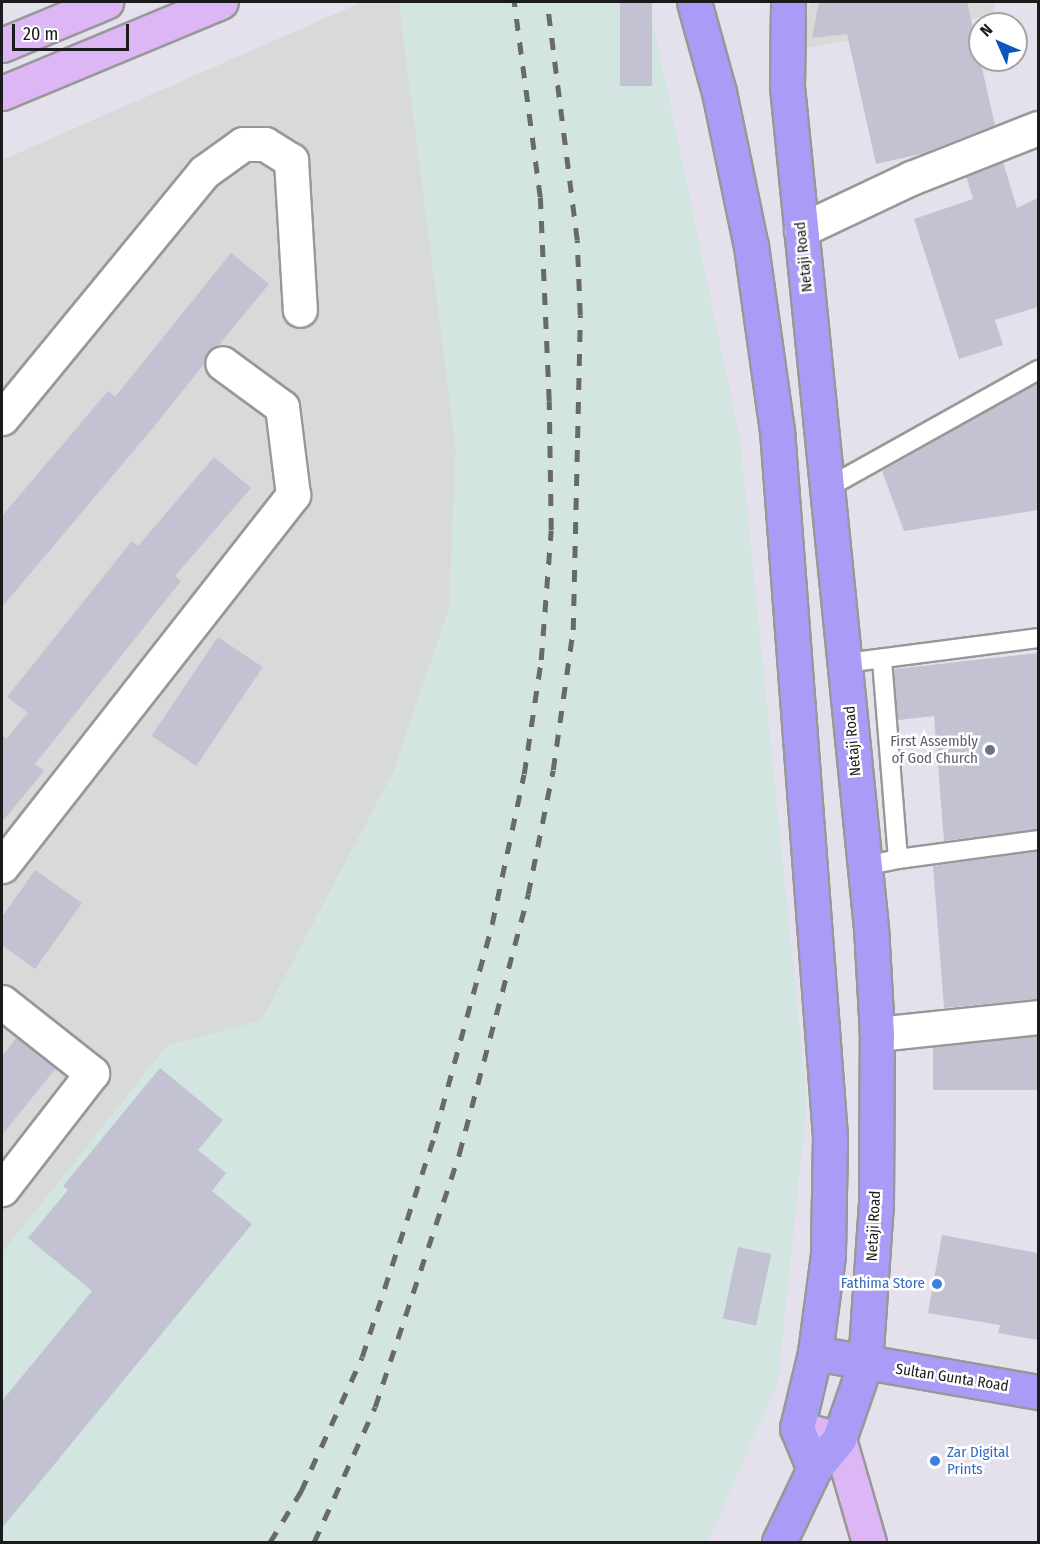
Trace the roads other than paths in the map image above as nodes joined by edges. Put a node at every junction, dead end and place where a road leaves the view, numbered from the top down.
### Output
1 (106, 2) edge
2 (221, 2) edge
3 (694, 2) edge
4 (788, 2) edge
5 (2, 45) edge
6 (2, 93) edge
7 (1038, 128) edge
8 (801, 230) junction
9 (300, 310) dead end
10 (222, 363) dead end
11 (1038, 369) edge
12 (2, 418) edge
13 (827, 488) junction
14 (1038, 638) edge
15 (882, 659) junction
16 (846, 663) junction
17 (1038, 840) edge
18 (898, 859) junction
19 (2, 866) edge
20 (865, 866) junction
21 (2, 1002) edge
22 (1038, 1017) edge
23 (877, 1034) junction
24 (2, 1189) edge
25 (815, 1353) junction
26 (865, 1364) junction
27 (1038, 1392) edge
28 (797, 1428) junction
29 (843, 1450) junction
30 (814, 1469) junction
31 (779, 1542) edge
32 (869, 1542) edge

1 - 5 main road
2 - 6 main road
3 - 25 main road
4 - 8 main road, Netaji Road
7 - 8 street
8 - 13 main road, Netaji Road
9 - 12 street
10 - 19 street
11 - 13 lane
13 - 16 main road, Netaji Road
14 - 15 lane
15 - 16 lane
15 - 18 lane
16 - 20 main road, Netaji Road
17 - 18 lane
18 - 20 lane
20 - 23 main road, Netaji Road
21 - 24 street
22 - 23 street
23 - 26 main road, Netaji Road
25 - 26 main road, Sultan Gunta Road
25 - 28 main road
26 - 27 main road, Sultan Gunta Road
26 - 29 main road, Netaji Road
28 - 29 main road
28 - 30 main road
29 - 30 main road, Netaji Road
29 - 32 main road
30 - 31 main road, Netaji Road

